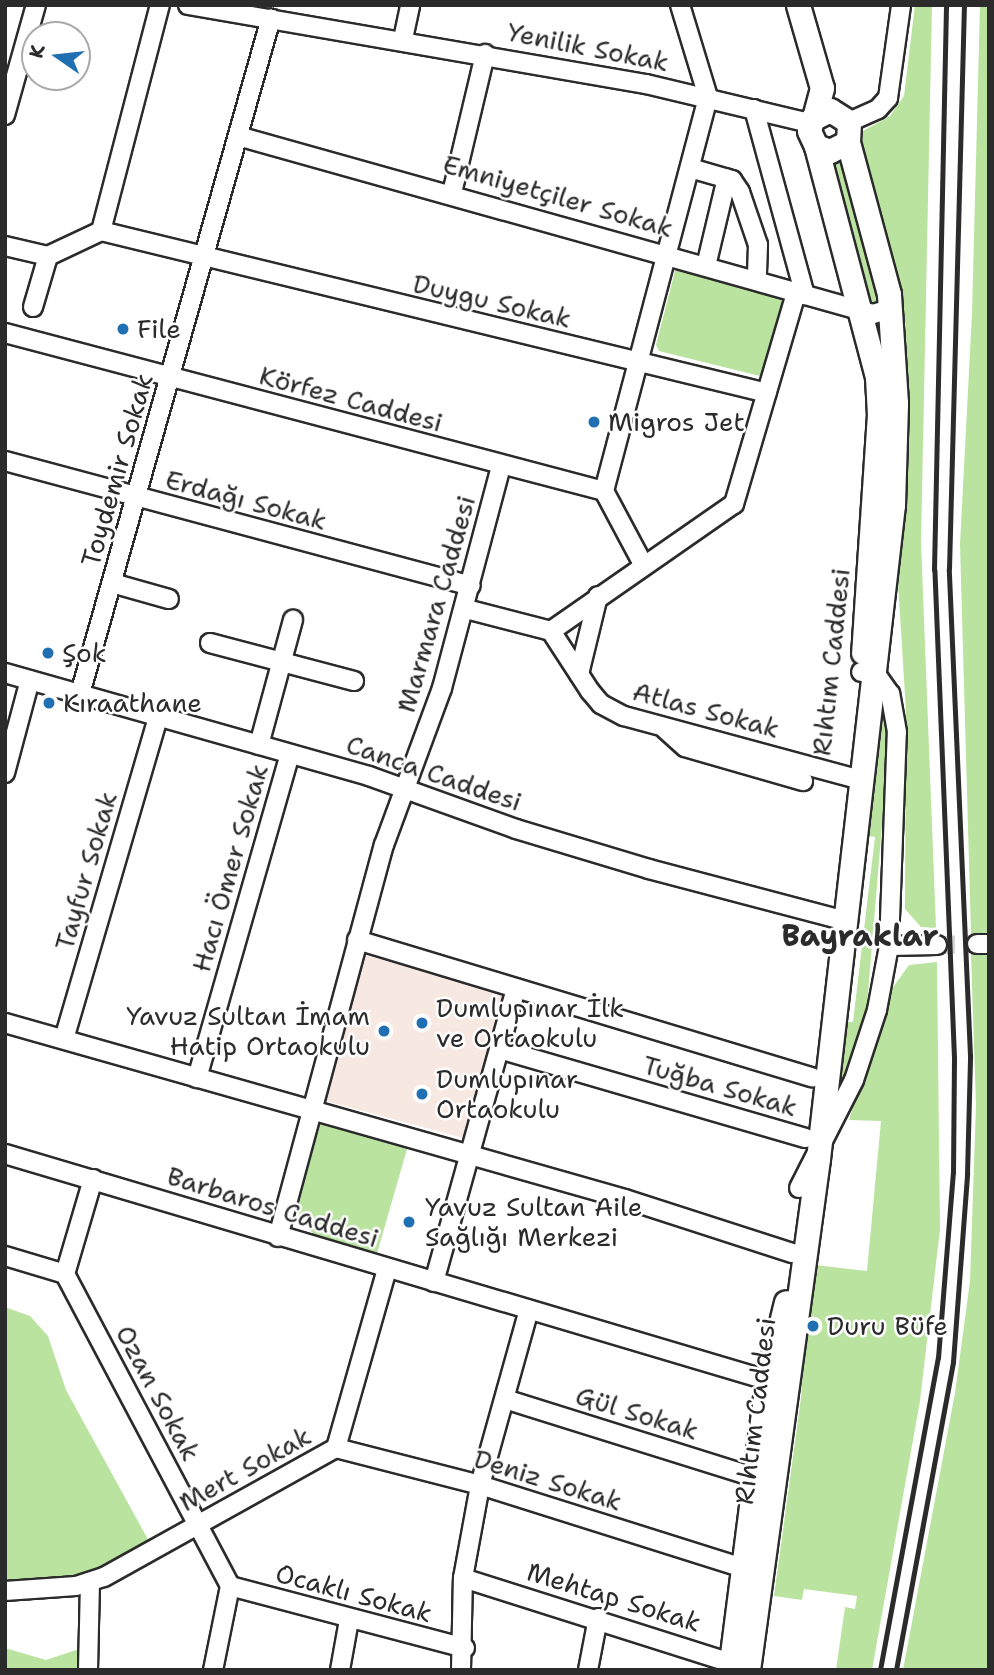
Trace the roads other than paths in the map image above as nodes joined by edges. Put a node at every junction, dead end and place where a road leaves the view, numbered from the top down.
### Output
1 (36, 5) edge
2 (160, 5) edge
3 (188, 5) edge
4 (410, 5) edge
5 (680, 5) edge
6 (798, 5) edge
7 (807, 5) edge
8 (901, 5) edge
9 (271, 18) junction
10 (403, 39) junction
11 (485, 54) junction
12 (708, 97) junction
13 (754, 109) junction
14 (5, 115) edge
15 (813, 119) junction
16 (845, 125) junction
17 (238, 136) junction
18 (816, 146) junction
19 (690, 168) junction
20 (727, 178) junction
21 (452, 193) junction
22 (101, 231) junction
23 (5, 246) edge
24 (667, 254) junction
25 (48, 256) junction
26 (205, 257) junction
27 (706, 266) junction
28 (757, 281) junction
29 (800, 294) junction
30 (33, 307) dead end
31 (891, 309) junction
32 (862, 310) junction
33 (7, 339) edge
34 (640, 362) junction
35 (171, 378) junction
36 (767, 393) junction
37 (6, 466) edge
38 (501, 467) junction
39 (604, 491) junction
40 (136, 498) junction
41 (643, 564) junction
42 (111, 583) junction
43 (471, 586) junction
44 (598, 596) junction
45 (169, 599) dead end
46 (466, 609) junction
47 (293, 620) dead end
48 (551, 631) junction
49 (210, 643) dead end
50 (282, 662) junction
51 (5, 673) edge
52 (868, 673) junction
53 (579, 674) junction
54 (30, 680) junction
55 (354, 681) dead end
56 (79, 694) junction
57 (158, 717) junction
58 (663, 727) junction
59 (260, 745) junction
60 (290, 754) junction
61 (5, 773) edge
62 (855, 778) junction
63 (803, 781) dead end
64 (402, 788) junction
65 (839, 920) junction
66 (357, 940) junction
67 (937, 945) tunnel mouth
68 (889, 946) junction
69 (516, 988) junction
70 (5, 1023) edge
71 (64, 1039) junction
72 (499, 1049) junction
73 (197, 1078) junction
74 (813, 1078) junction
75 (312, 1111) junction
76 (805, 1138) junction
77 (5, 1154) edge
78 (470, 1154) junction
79 (818, 1159) junction
80 (93, 1179) junction
81 (799, 1188) junction
82 (278, 1237) junction
83 (792, 1253) junction
84 (5, 1256) edge
85 (387, 1269) junction
86 (65, 1274) junction
87 (434, 1282) junction
88 (529, 1310) junction
89 (767, 1380) junction
90 (505, 1399) junction
91 (336, 1448) junction
92 (754, 1477) junction
93 (480, 1485) junction
94 (198, 1526) junction
95 (743, 1568) junction
96 (463, 1578) junction
97 (90, 1583) junction
98 (230, 1586) junction
99 (5, 1591) edge
100 (598, 1618) junction
101 (349, 1620) junction
102 (465, 1648) junction
103 (739, 1667) edge
104 (89, 1670) edge
105 (214, 1670) edge
106 (340, 1670) edge
107 (461, 1670) edge
108 (588, 1670) edge

1 - 14 street
2 - 22 street
3 - 9 street, Yenilik Sokak
4 - 10 street
5 - 12 street
6 - 15 main road
7 - 16 main road, Rıhtım Caddesi
8 - 16 street
9 - 10 street, Yenilik Sokak
9 - 17 street, Toydemir Sokak
10 - 11 street, Yenilik Sokak
11 - 12 street, Yenilik Sokak
11 - 21 street
12 - 13 street, Yenilik Sokak
12 - 19 street
13 - 15 street, Yenilik Sokak
13 - 29 street
15 - 16 main road
15 - 18 main road, Rıhtım Caddesi
16 - 18 main road
16 - 31 main road, Rıhtım Caddesi
17 - 21 street, Emniyetçiler Sokak
17 - 26 street, Toydemir Sokak
18 - 32 main road, Rıhtım Caddesi
19 - 20 street
19 - 24 street
20 - 27 street
20 - 28 street
21 - 24 street, Emniyetçiler Sokak
22 - 25 street
22 - 26 street, Duygu Sokak
23 - 25 street
24 - 27 street, Emniyetçiler Sokak
24 - 34 street
25 - 30 street
26 - 34 street, Duygu Sokak
26 - 35 street, Toydemir Sokak
27 - 28 street, Emniyetçiler Sokak
28 - 29 street, Emniyetçiler Sokak
29 - 32 street, Emniyetçiler Sokak
29 - 36 street
31 - 32 street, Emniyetçiler Sokak
31 - 52 main road, Rıhtım Caddesi
32 - 52 main road, Rıhtım Caddesi
33 - 35 street, Körfez Caddesi
34 - 36 street, Duygu Sokak
34 - 39 street
35 - 38 street, Körfez Caddesi
35 - 40 street, Toydemir Sokak
36 - 41 street
37 - 40 street, Erdağı Sokak
38 - 39 street, Körfez Caddesi
38 - 43 street, Marmara Caddesi
39 - 41 street
40 - 42 street, Toydemir Sokak
40 - 43 street, Erdağı Sokak
41 - 44 street
42 - 45 street
42 - 56 street, Toydemir Sokak
43 - 46 street, Marmara Caddesi
44 - 48 street
44 - 53 street
46 - 48 street
46 - 64 street, Marmara Caddesi
47 - 50 street
48 - 53 street, Atlas Sokak
49 - 50 street
50 - 55 street
50 - 59 street
51 - 54 street, Canca Caddesi
52 - 62 main road, Rıhtım Caddesi
52 - 68 street, Rıhtım Caddesi
53 - 58 street, Atlas Sokak
54 - 56 street, Canca Caddesi
54 - 61 street
56 - 57 street, Canca Caddesi
57 - 59 street, Canca Caddesi
57 - 71 street, Tayfur Sokak
58 - 62 street, Atlas Sokak
58 - 63 street
59 - 60 street, Canca Caddesi
60 - 64 street, Canca Caddesi
60 - 73 street, Hacı Ömer Sokak
62 - 65 main road, Rıhtım Caddesi
64 - 65 street, Canca Caddesi
64 - 66 street, Marmara Caddesi
65 - 74 main road, Rıhtım Caddesi
65 - 79 main road, Rıhtım Caddesi
66 - 69 street
66 - 75 street, Marmara Caddesi
67 - 68 street
68 - 79 street, Rıhtım Caddesi
69 - 72 street
69 - 74 street
70 - 71 street
71 - 73 street
72 - 76 street, Tuğba Sokak
72 - 78 street
73 - 75 street
74 - 76 main road, Rıhtım Caddesi
75 - 78 street
75 - 82 street, Marmara Caddesi
76 - 81 main road, Rıhtım Caddesi
77 - 80 street, Barbaros Caddesi
78 - 83 street
78 - 87 street
79 - 81 street, Rıhtım Caddesi
79 - 103 main road, Rıhtım Caddesi
80 - 82 street, Barbaros Caddesi
80 - 86 street
81 - 83 main road, Rıhtım Caddesi
82 - 85 street, Barbaros Caddesi
83 - 89 main road, Rıhtım Caddesi
84 - 86 street
85 - 87 street, Barbaros Caddesi
85 - 91 street, Mert Sokak
86 - 94 street, Ozan Sokak
87 - 88 street, Barbaros Caddesi
88 - 89 street, Barbaros Caddesi
88 - 90 street
89 - 92 main road, Rıhtım Caddesi
90 - 92 street, Gül Sokak
90 - 93 street
91 - 93 street, Deniz Sokak
91 - 94 street, Mert Sokak
92 - 95 main road, Rıhtım Caddesi
93 - 95 street, Deniz Sokak
93 - 96 street
94 - 97 street, Mert Sokak
94 - 98 street, Ozan Sokak
95 - 103 main road, Rıhtım Caddesi
96 - 100 street, Mehtap Sokak
96 - 102 street
97 - 99 street, Mert Sokak
97 - 104 street
98 - 101 street, Ocaklı Sokak
98 - 105 street
100 - 103 street, Mehtap Sokak
100 - 108 street
101 - 102 street, Ocaklı Sokak
101 - 106 street
102 - 107 street

